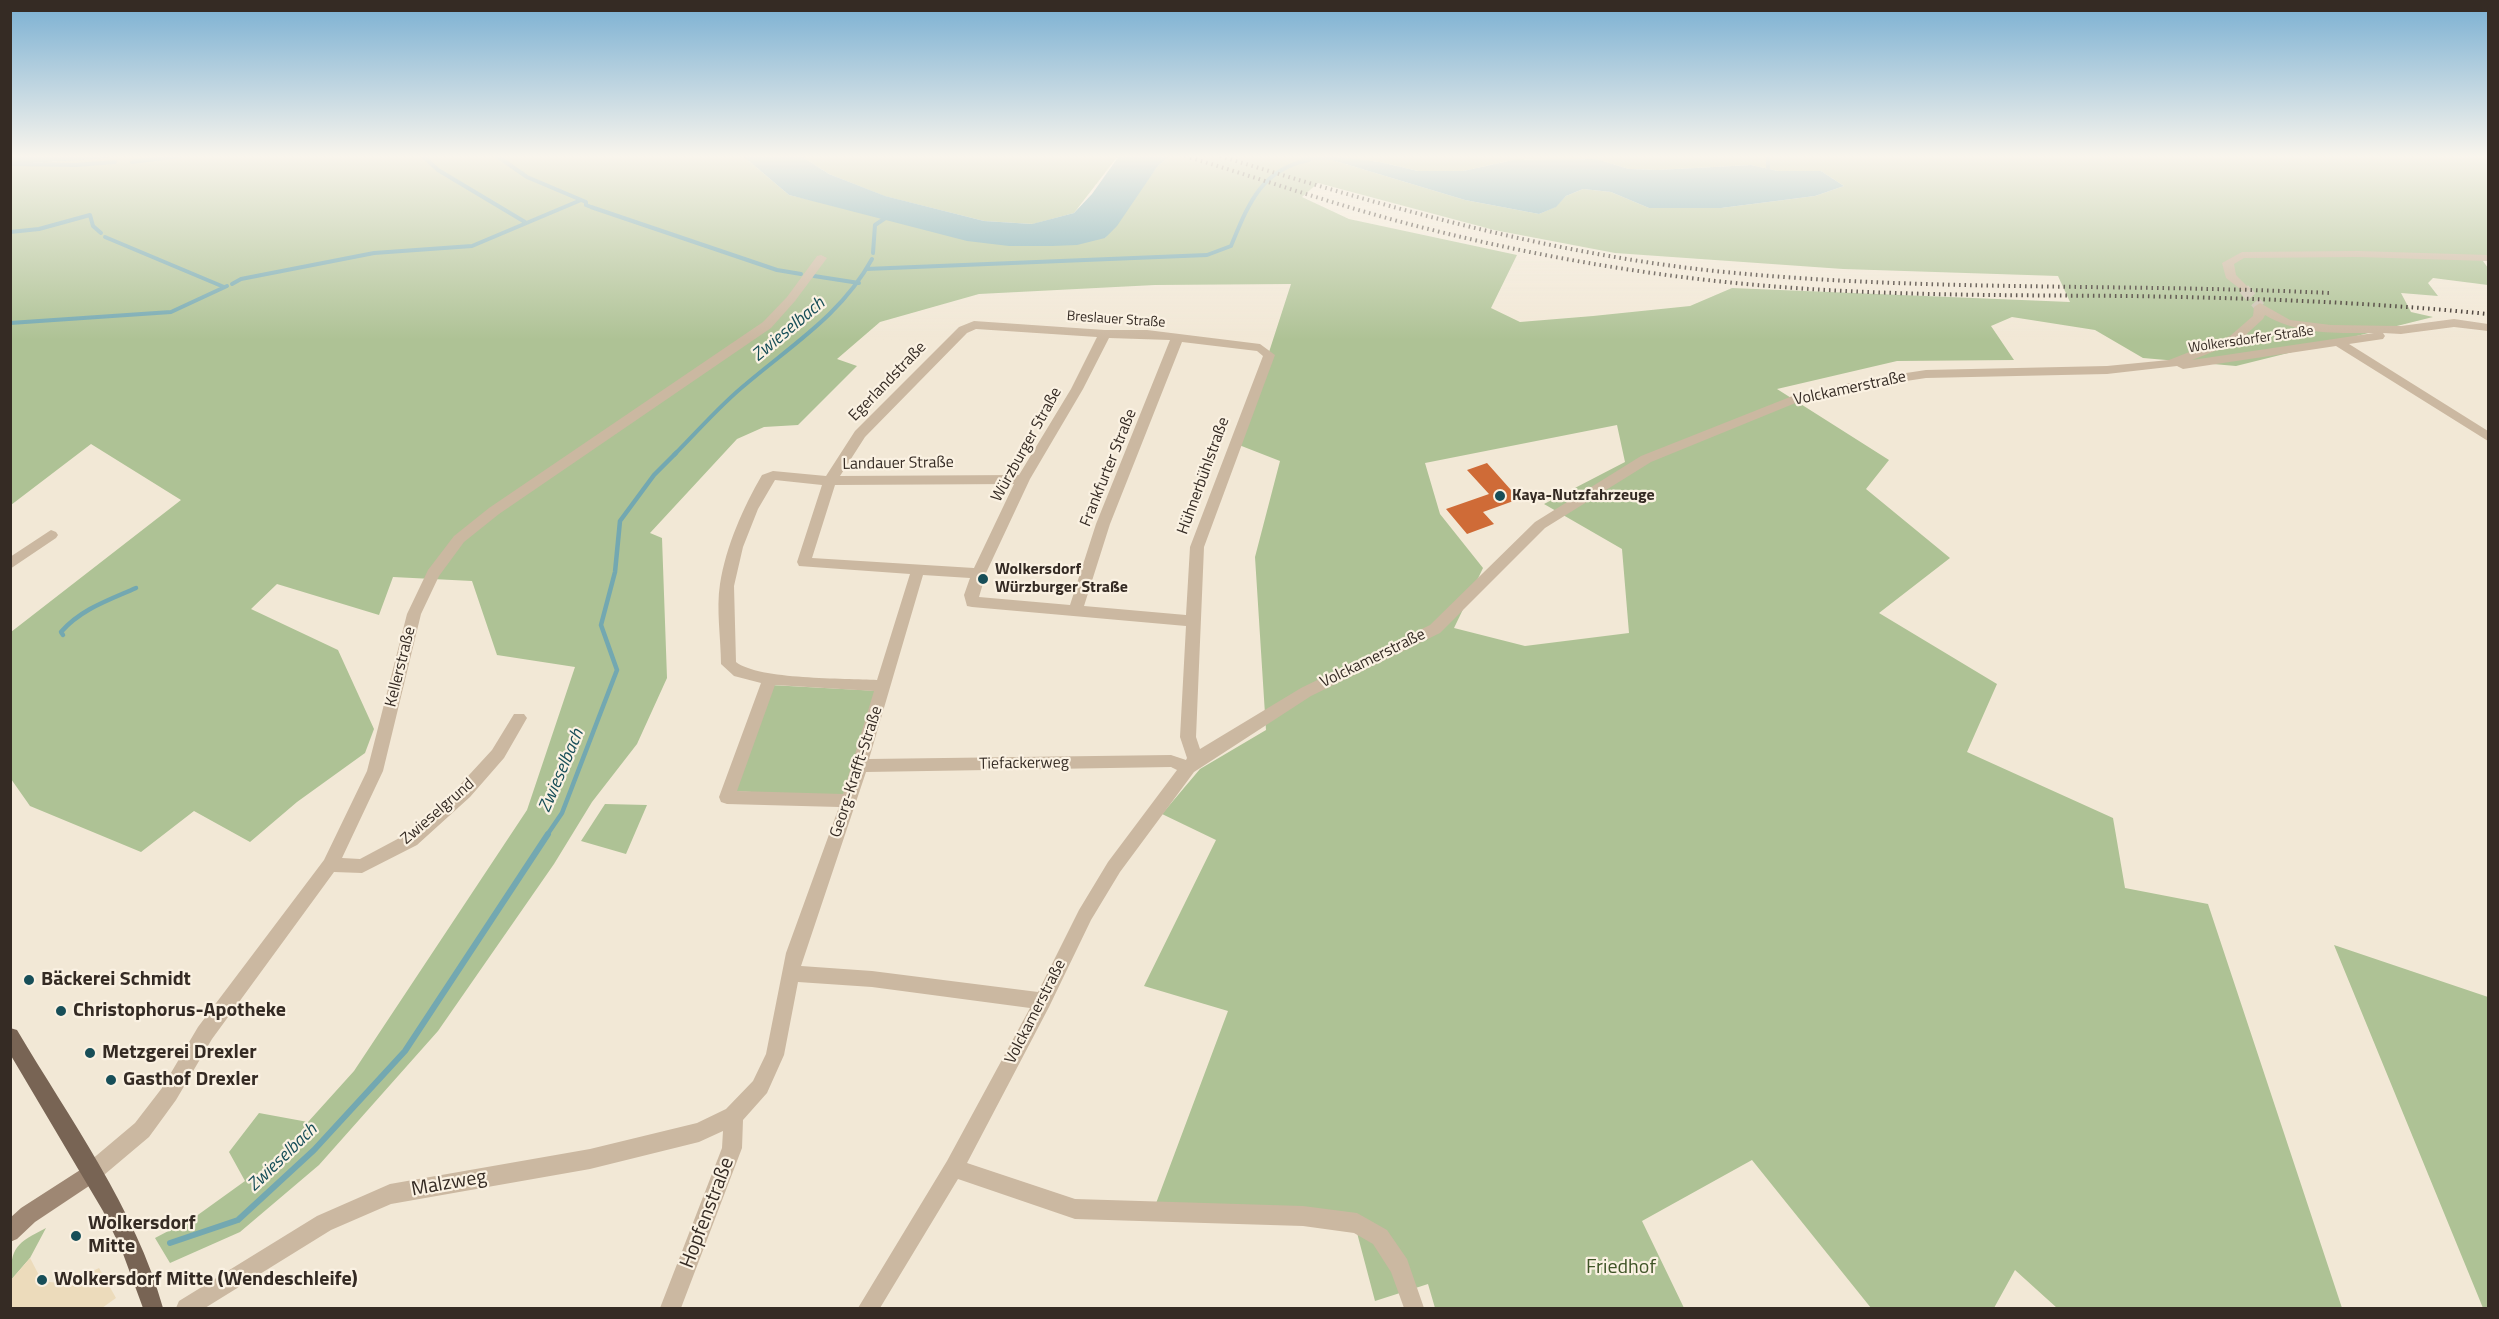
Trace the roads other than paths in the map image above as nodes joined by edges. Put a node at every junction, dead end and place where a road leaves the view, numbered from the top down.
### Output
1 (821, 258) dead end
2 (2488, 258) edge
3 (2244, 289) tunnel mouth
4 (2488, 327) edge
5 (963, 330) joint
6 (2401, 330) junction
7 (1105, 334) junction
8 (1178, 339) junction
9 (2339, 343) junction
10 (1267, 351) joint
11 (2171, 364) junction
12 (2488, 437) edge
13 (1023, 479) junction
14 (830, 481) junction
15 (51, 535) dead end
16 (10, 564) edge
17 (918, 569) junction
18 (979, 573) junction
19 (1076, 610) junction
20 (1193, 621) junction
21 (770, 679) junction
22 (885, 686) junction
23 (519, 718) dead end
24 (1192, 764) junction
25 (859, 766) junction
26 (849, 801) junction
27 (330, 865) junction
28 (790, 973) junction
29 (1043, 1001) junction
30 (10, 1036) edge
31 (733, 1116) junction
32 (954, 1168) junction
33 (91, 1173) junction
34 (10, 1232) edge
35 (153, 1308) edge
36 (186, 1308) edge
37 (671, 1308) edge
38 (868, 1308) edge
39 (1414, 1308) edge

1 - 27 street, Kellerstraße
2 - 3 street
4 - 6 street, Wolkersdorfer Straße
5 - 7 street, Breslauer Straße
5 - 14 street, Egerlandstraße
6 - 9 street, Wolkersdorfer Straße
6 - 11 street, Wolkersdorfer Straße
7 - 8 street, Breslauer Straße
7 - 13 street, Würzburger Straße
8 - 10 street, Breslauer Straße
8 - 19 street, Frankfurter Straße
9 - 11 street, Wolkersdorfer Straße
9 - 12 street, Wolkersdorfer Straße
10 - 20 street, Hühnerbühlstraße
11 - 24 street, Volckamerstraße
13 - 14 street, Landauer Straße
13 - 18 street, Würzburger Straße
14 - 17 street, Egerlandstraße
14 - 21 street, Landauer Straße
15 - 16 street
17 - 18 street
17 - 22 street, Georg-Krafft-Straße
18 - 19 street, Würzburger Straße
19 - 20 street
20 - 24 street, Hühnerbühlstraße
21 - 22 street
21 - 26 street
22 - 25 street, Georg-Krafft-Straße
23 - 27 street, Zwieselgrund
24 - 25 street, Tiefackerweg
24 - 29 street, Volckamerstraße
25 - 26 street, Georg-Krafft-Straße
26 - 28 street, Georg-Krafft-Straße
27 - 33 street, Kellerstraße
28 - 29 street
28 - 31 street, Georg-Krafft-Straße
29 - 32 street, Volckamerstraße
30 - 33 main road
31 - 36 street, Malzweg
31 - 37 street, Hopfenstraße
32 - 38 street, Volckamerstraße
32 - 39 street
33 - 34 street
33 - 35 main road

